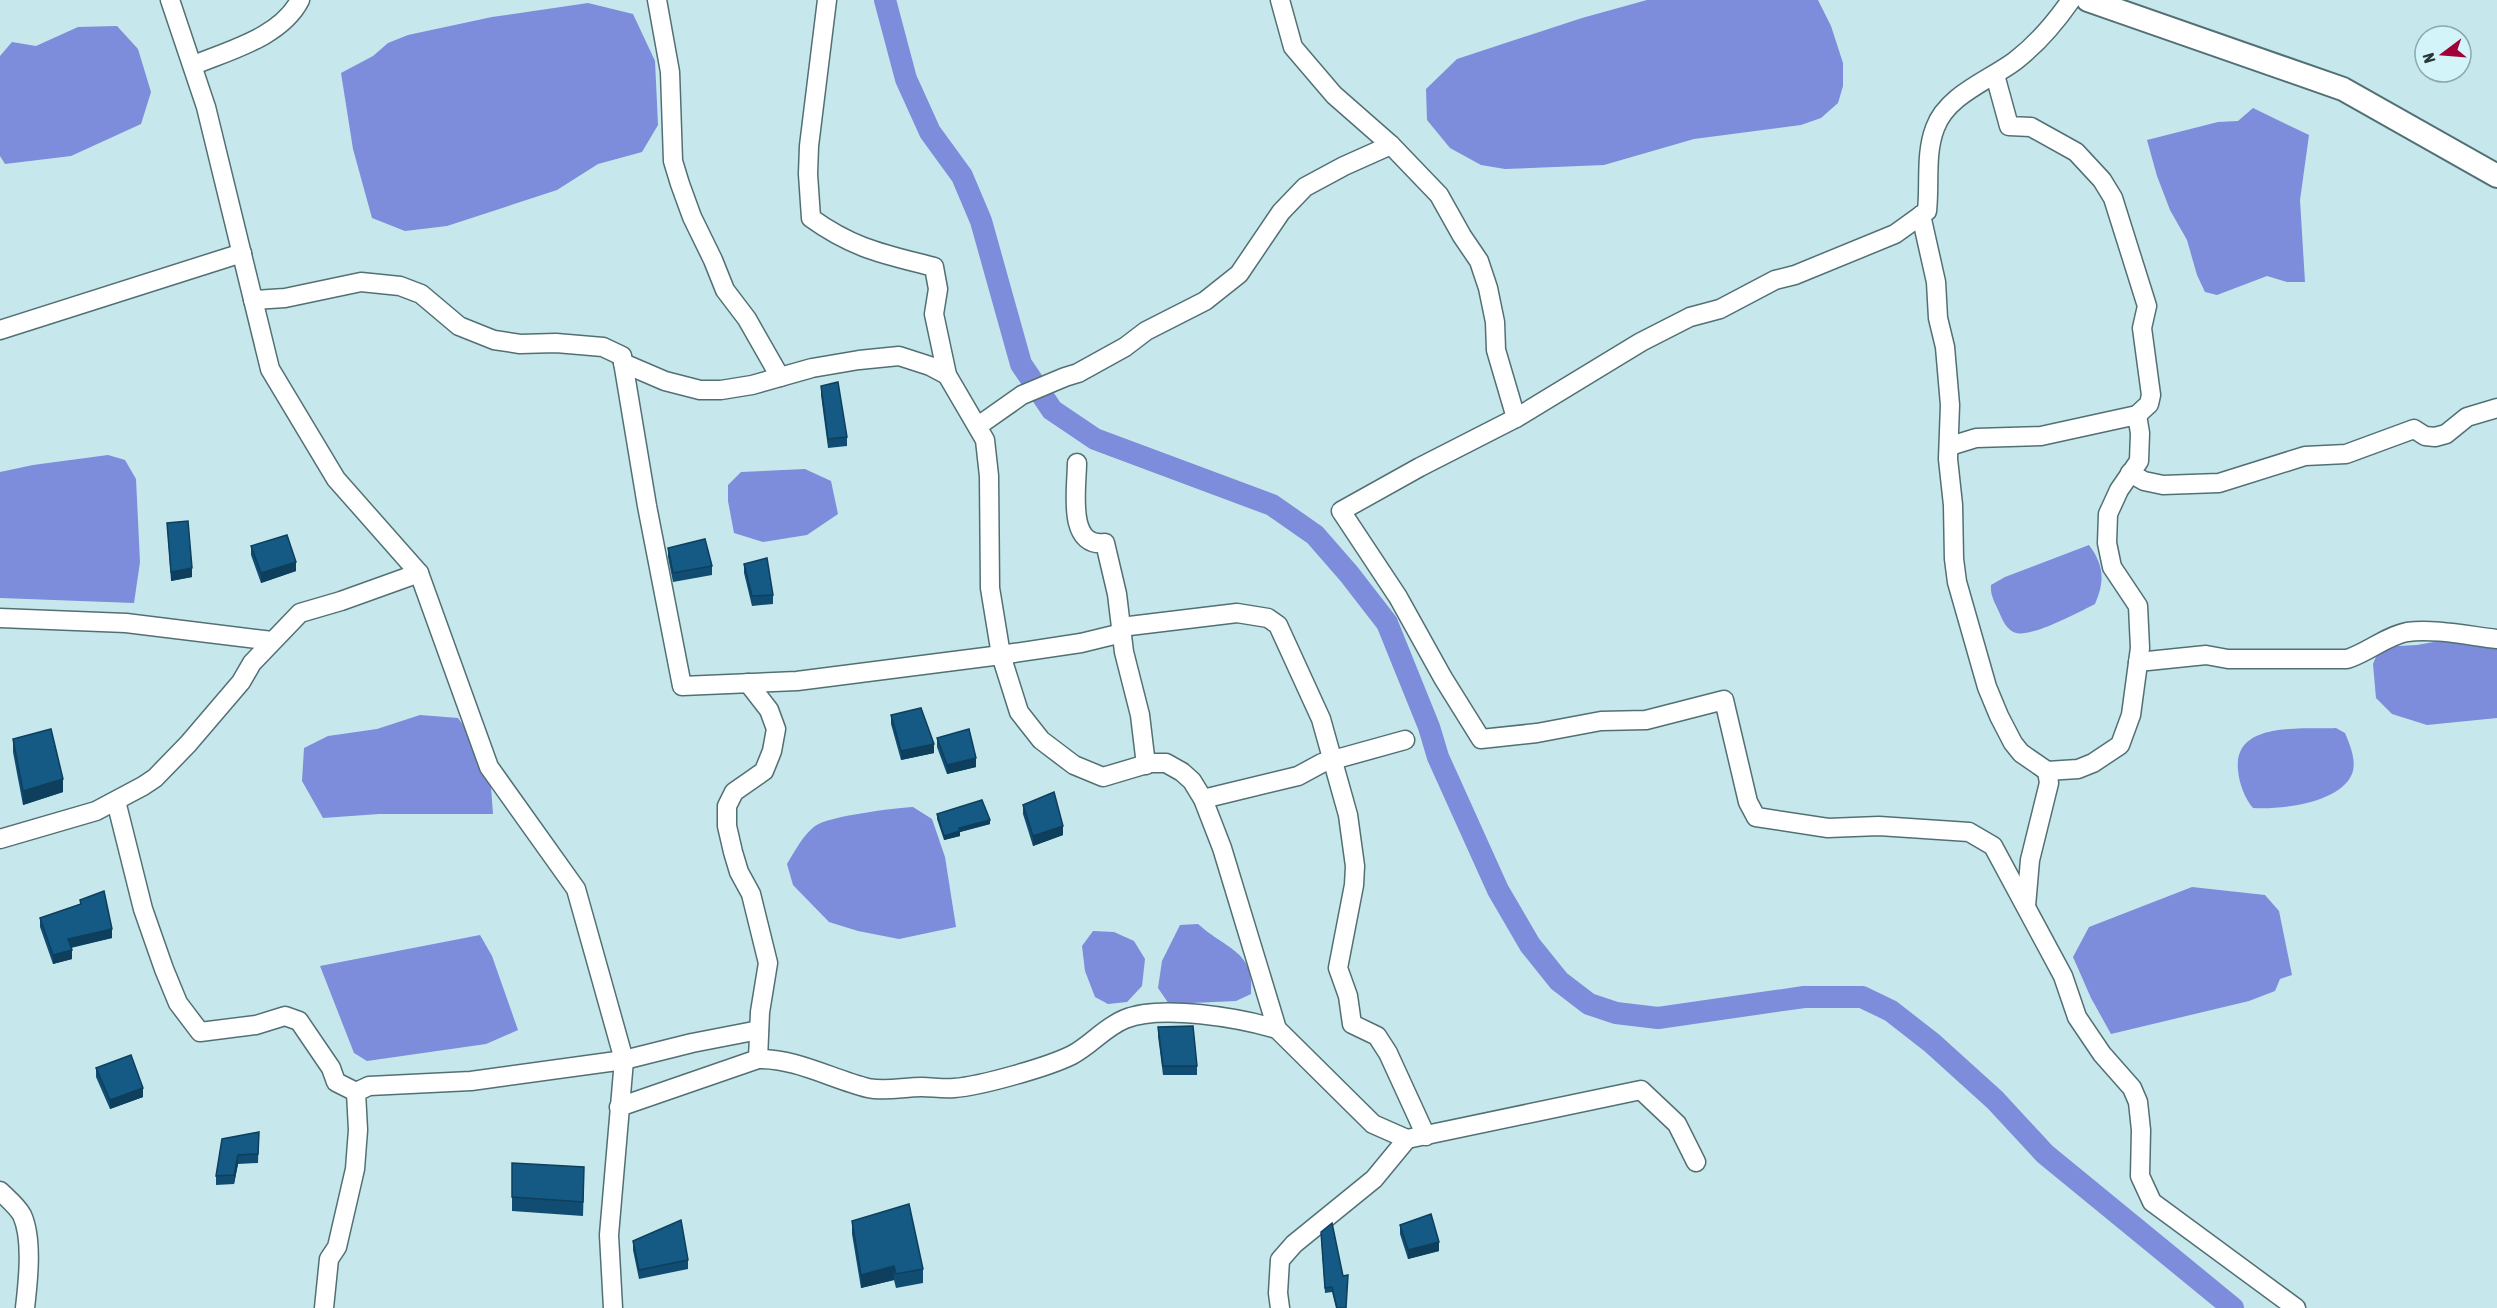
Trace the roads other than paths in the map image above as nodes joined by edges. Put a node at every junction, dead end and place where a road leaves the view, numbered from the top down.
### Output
1 (170, 0) edge
2 (300, 0) edge
3 (657, 0) edge
4 (827, 0) edge
5 (1281, 0) edge
6 (2071, 0) edge
7 (2088, 0) edge
8 (194, 65) junction
9 (1995, 75) junction
10 (1391, 145) junction
11 (2497, 176) edge
12 (1921, 215) junction
13 (242, 253) junction
14 (253, 300) junction
15 (0, 330) edge
16 (623, 363) junction
17 (947, 375) junction
18 (780, 377) junction
19 (2497, 408) edge
20 (2137, 415) junction
21 (1516, 418) junction
22 (978, 426) junction
23 (1950, 446) junction
24 (1077, 463) dead end
25 (2130, 473) junction
26 (419, 573) junction
27 (0, 618) edge
28 (1121, 630) junction
29 (2497, 639) edge
30 (272, 641) junction
31 (1001, 655) junction
32 (2138, 662) junction
33 (748, 683) junction
34 (1405, 740) dead end
35 (1331, 760) junction
36 (1146, 765) junction
37 (2047, 771) junction
38 (1203, 799) junction
39 (116, 801) junction
40 (0, 840) edge
41 (2026, 906) junction
42 (1277, 1029) junction
43 (759, 1030) junction
44 (758, 1059) junction
45 (624, 1060) junction
46 (356, 1092) junction
47 (620, 1107) junction
48 (1426, 1136) junction
49 (1407, 1139) junction
50 (1696, 1162) dead end
51 (0, 1191) edge
52 (25, 1308) edge
53 (324, 1308) edge
54 (614, 1308) edge
55 (1280, 1308) edge
56 (2296, 1308) edge

1 - 8 street
2 - 8 street
3 - 18 street
4 - 17 street
5 - 10 street
6 - 9 street
7 - 11 street
8 - 13 street
9 - 12 street
9 - 20 street
10 - 21 street
10 - 22 street
12 - 21 street
12 - 23 street
13 - 14 street
13 - 15 street
14 - 16 street
14 - 26 street
16 - 18 street
16 - 33 street
17 - 18 street
17 - 22 street
19 - 25 street
20 - 23 street
20 - 25 street
21 - 41 street
22 - 31 street
23 - 37 street
24 - 28 street
25 - 32 street
26 - 30 street
26 - 45 street
27 - 30 street
28 - 31 street
28 - 35 street
28 - 36 street
29 - 32 street
30 - 39 street
31 - 33 street
31 - 36 street
32 - 37 street
33 - 43 street
34 - 35 street
35 - 38 street
35 - 48 street
36 - 38 street
37 - 41 street
38 - 42 street
39 - 40 street
39 - 46 street
41 - 56 street
42 - 44 street
42 - 49 street
43 - 44 street
43 - 45 street
44 - 47 street
45 - 46 street
45 - 47 street
46 - 53 street
47 - 54 street
48 - 49 street
48 - 50 street
49 - 55 street
51 - 52 street

